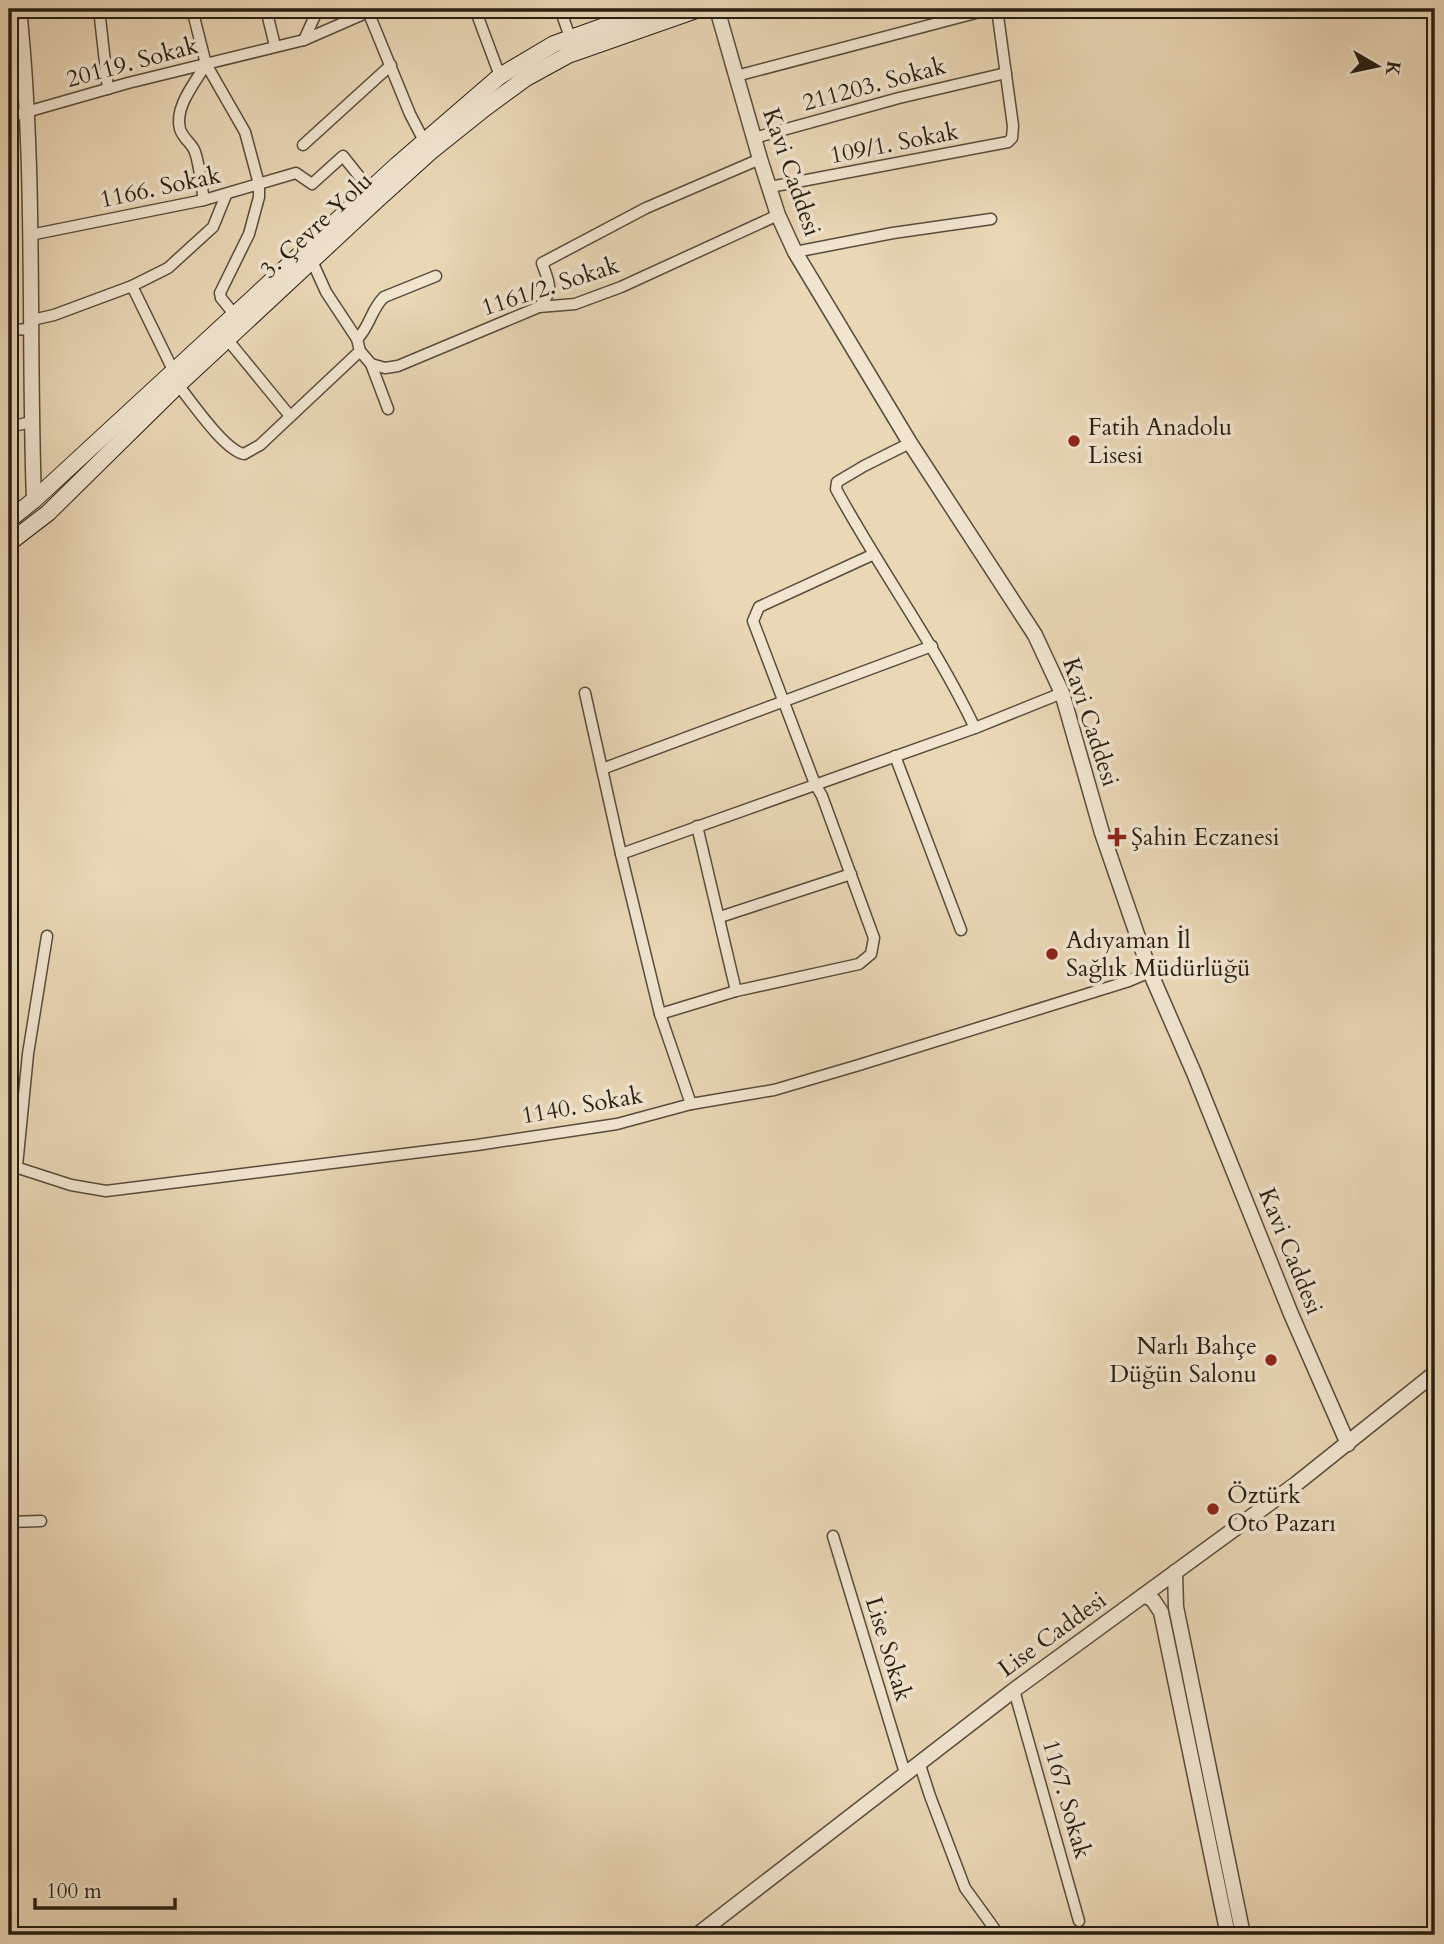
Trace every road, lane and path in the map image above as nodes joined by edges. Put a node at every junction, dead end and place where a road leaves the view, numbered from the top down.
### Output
1 (99, 9) edge
2 (192, 9) edge
3 (266, 9) edge
4 (318, 9) edge
5 (475, 9) edge
6 (559, 9) edge
7 (652, 9) edge
8 (699, 9) edge
9 (717, 9) edge
10 (994, 9) edge
11 (370, 10) edge
12 (16, 13) edge
13 (570, 37) junction
14 (304, 40) junction
15 (275, 46) junction
16 (206, 64) junction
17 (391, 65) junction
18 (1006, 72) junction
19 (500, 76) junction
20 (736, 76) junction
21 (108, 89) junction
22 (25, 114) junction
23 (9, 117) edge
24 (754, 138) junction
25 (424, 141) junction
26 (303, 145) dead end
27 (760, 159) junction
28 (259, 184) junction
29 (770, 187) junction
30 (370, 190) junction
31 (226, 195) junction
32 (204, 201) junction
33 (778, 215) junction
34 (991, 219) dead end
35 (30, 235) junction
36 (795, 252) junction
37 (312, 261) junction
38 (436, 276) dead end
39 (132, 286) junction
40 (539, 307) junction
41 (234, 314) junction
42 (32, 324) junction
43 (9, 330) edge
44 (226, 339) junction
45 (357, 339) junction
46 (360, 351) junction
47 (371, 364) junction
48 (176, 377) junction
49 (388, 409) dead end
50 (290, 416) junction
51 (31, 422) junction
52 (9, 427) edge
53 (910, 443) junction
54 (34, 500) junction
55 (9, 520) edge
56 (9, 543) edge
57 (872, 555) junction
58 (932, 646) junction
59 (586, 693) dead end
60 (1062, 693) junction
61 (783, 701) junction
62 (975, 728) junction
63 (894, 756) junction
64 (602, 769) junction
65 (815, 784) junction
66 (697, 826) junction
67 (621, 855) junction
68 (851, 874) junction
69 (720, 917) junction
70 (961, 930) dead end
71 (47, 936) dead end
72 (1150, 972) junction
73 (736, 991) junction
74 (660, 1014) junction
75 (691, 1104) junction
76 (13, 1165) edge
77 (1435, 1373) edge
78 (1348, 1444) junction
79 (41, 1521) dead end
80 (9, 1522) edge
81 (833, 1536) dead end
82 (1175, 1572) junction
83 (1144, 1595) junction
84 (1014, 1690) junction
85 (919, 1762) junction
86 (905, 1773) junction
87 (1079, 1921) dead end
88 (696, 1935) edge
89 (999, 1935) edge
90 (1228, 1935) edge
91 (1243, 1935) edge

1 - 21 street
2 - 16 street
3 - 15 street
4 - 14 street
5 - 19 street
6 - 13 street
7 - 13 main road, 3. Çevre Yolu
8 - 37 main road, 3. Çevre Yolu
9 - 20 street, Kavi Caddesi
10 - 18 street
10 - 20 street
11 - 14 street, 20119. Sokak
11 - 17 street
12 - 22 street
13 - 19 main road, 3. Çevre Yolu
14 - 15 street, 20119. Sokak
15 - 16 street, 20119. Sokak
16 - 21 street, 20119. Sokak
16 - 28 street
16 - 32 street
17 - 25 street
17 - 26 street
18 - 24 street, 211203. Sokak
18 - 29 street, 109/1. Sokak
19 - 25 main road, 3. Çevre Yolu
20 - 24 street, Kavi Caddesi
21 - 22 street, 20119. Sokak
22 - 23 street, 20119. Sokak
22 - 35 street
24 - 27 street, Kavi Caddesi
25 - 30 main road, 3. Çevre Yolu
27 - 29 street, Kavi Caddesi
27 - 40 street
28 - 30 street, 1166. Sokak
28 - 31 street, 1166. Sokak
28 - 41 street
29 - 33 street, Kavi Caddesi
30 - 41 main road, 3. Çevre Yolu
31 - 32 street, 1166. Sokak
31 - 39 street
32 - 35 street, 1166. Sokak
33 - 36 street, Kavi Caddesi
33 - 40 street, 1161/2. Sokak
34 - 36 street
35 - 42 street
36 - 53 street, Kavi Caddesi
37 - 44 main road, 3. Çevre Yolu
37 - 45 street
38 - 45 street
39 - 42 street
39 - 48 street
40 - 47 street, 1161/2. Sokak
41 - 48 main road, 3. Çevre Yolu
42 - 43 street
42 - 51 street
44 - 48 main road, 3. Çevre Yolu
44 - 50 street
45 - 46 street
46 - 47 street
46 - 50 street
47 - 49 street
48 - 50 street
48 - 54 main road, 3. Çevre Yolu
48 - 56 main road, 3. Çevre Yolu
51 - 52 street
51 - 54 street
53 - 57 street
53 - 60 street, Kavi Caddesi
54 - 55 main road, 3. Çevre Yolu
57 - 58 street
57 - 61 street
58 - 61 street
58 - 62 street
59 - 64 street
60 - 62 street
60 - 72 street, Kavi Caddesi
61 - 64 street
61 - 65 street
62 - 63 street
63 - 65 street
63 - 70 street
64 - 67 street
65 - 66 street
65 - 68 street
66 - 67 street
66 - 69 street
67 - 74 street
68 - 69 street
68 - 73 street
69 - 73 street
71 - 76 street
72 - 75 street, 1140. Sokak
72 - 78 street, Kavi Caddesi
73 - 74 street
74 - 75 street
75 - 76 street, 1140. Sokak
77 - 78 street, Lise Caddesi
78 - 82 street, Lise Caddesi
79 - 80 street
81 - 86 street, Lise Sokak
82 - 83 street, Lise Caddesi
82 - 91 street
83 - 84 street, Lise Caddesi
83 - 90 street
84 - 85 street, Lise Caddesi
84 - 87 street, 1167. Sokak
85 - 86 street, Lise Caddesi
85 - 89 street
86 - 88 street, Lise Caddesi

